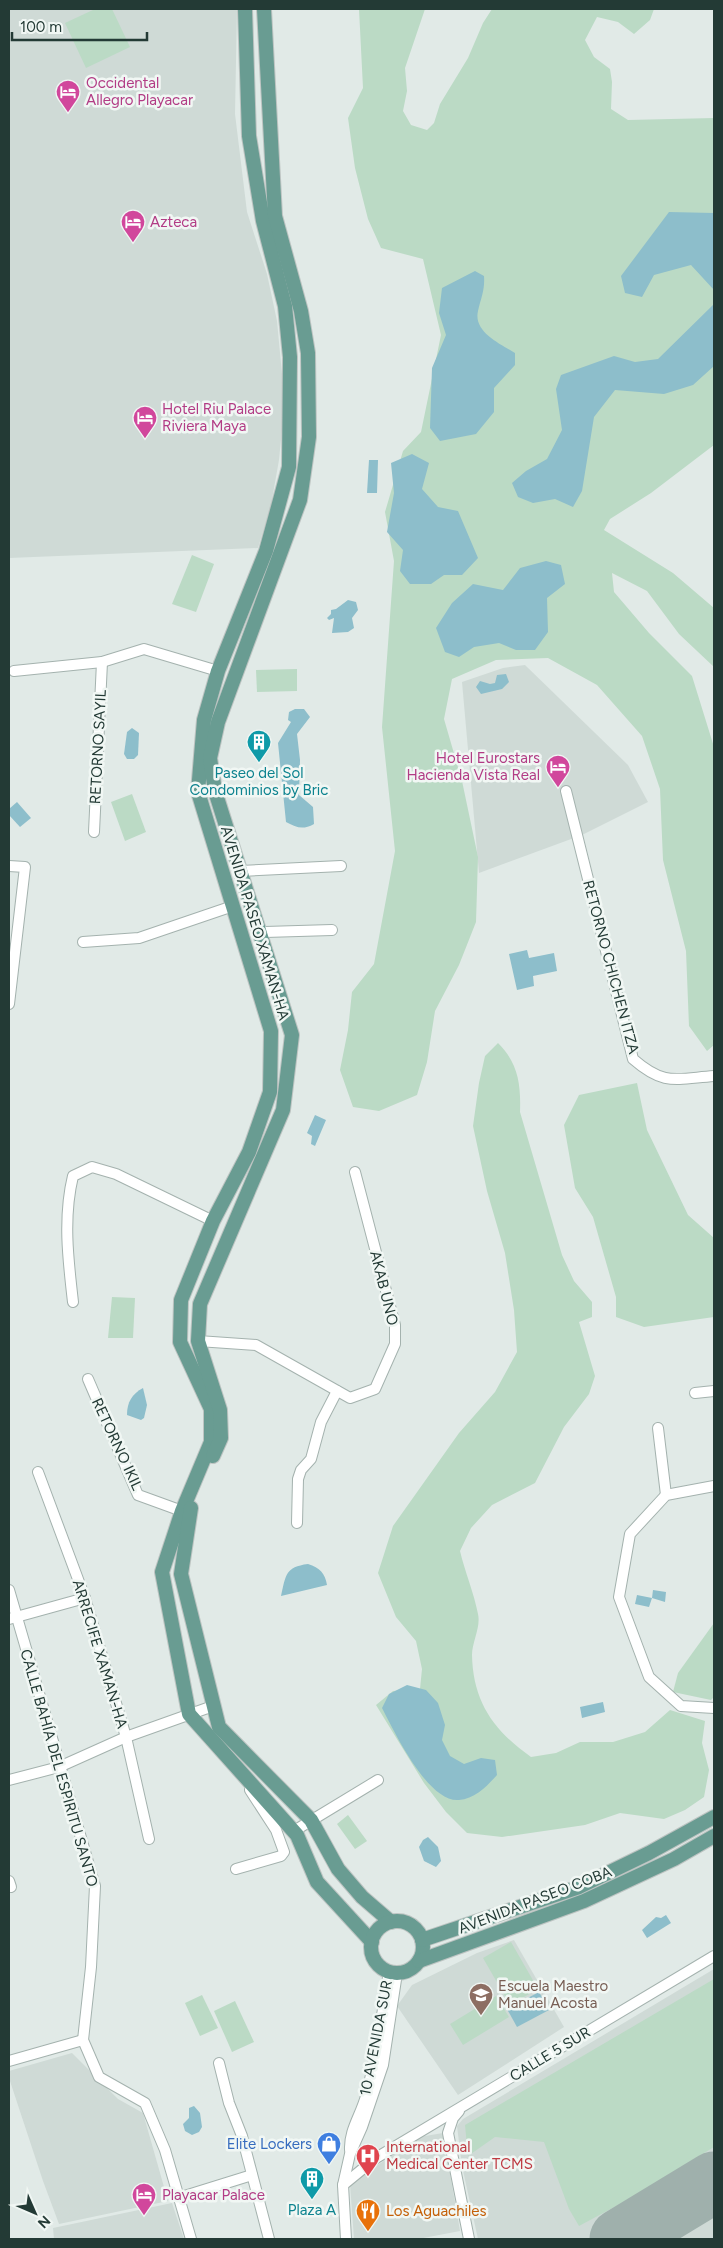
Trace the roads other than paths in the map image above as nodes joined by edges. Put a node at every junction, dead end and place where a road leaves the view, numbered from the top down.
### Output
1 (246, 9) edge
2 (264, 9) edge
3 (102, 662) junction
4 (14, 671) dead end
5 (218, 671) junction
6 (211, 721) junction
7 (566, 791) dead end
8 (94, 832) dead end
9 (9, 866) edge
10 (239, 866) junction
11 (341, 866) dead end
12 (221, 867) junction
13 (232, 906) junction
14 (259, 930) junction
15 (332, 930) dead end
16 (83, 942) dead end
17 (265, 948) junction
18 (247, 954) junction
19 (9, 1004) edge
20 (714, 1076) edge
21 (355, 1172) dead end
22 (236, 1177) junction
23 (252, 1183) junction
24 (213, 1221) junction
25 (199, 1257) junction
26 (217, 1263) junction
27 (73, 1302) dead end
28 (198, 1341) junction
29 (88, 1379) dead end
30 (337, 1391) junction
31 (714, 1391) edge
32 (694, 1393) dead end
33 (658, 1428) dead end
34 (38, 1472) dead end
35 (714, 1486) edge
36 (666, 1495) junction
37 (182, 1511) junction
38 (297, 1523) dead end
39 (9, 1590) edge
40 (85, 1598) junction
41 (12, 1618) edge
42 (213, 1706) junction
43 (714, 1708) edge
44 (190, 1714) junction
45 (126, 1737) junction
46 (234, 1764) junction
47 (59, 1767) junction
48 (9, 1780) edge
49 (378, 1780) dead end
50 (714, 1817) edge
51 (311, 1820) junction
52 (294, 1830) junction
53 (714, 1836) edge
54 (149, 1840) dead end
55 (236, 1869) dead end
56 (391, 1922) junction
57 (422, 1940) junction
58 (372, 1942) junction
59 (714, 1956) edge
60 (419, 1962) junction
61 (393, 1972) junction
62 (83, 2040) junction
63 (9, 2061) edge
64 (218, 2063) dead end
65 (463, 2107) junction
66 (428, 2126) junction
67 (448, 2133) junction
68 (350, 2154) junction
69 (376, 2158) junction
70 (252, 2175) junction
71 (343, 2185) junction
72 (178, 2198) junction
73 (191, 2239) edge
74 (268, 2239) edge
75 (346, 2239) edge
76 (469, 2239) edge

1 - 5 main road, AVENIDA PASEO XAMAN-HA
2 - 6 main road, AVENIDA PASEO XAMAN-HA
3 - 4 street
3 - 5 street
3 - 8 street, RETORNO SAYIL
5 - 6 main road, AVENIDA PASEO XAMAN-HA
6 - 10 main road, AVENIDA PASEO XAMAN-HA
6 - 12 main road, AVENIDA PASEO XAMAN-HA
7 - 20 street, RETORNO CHICHEN ITZA
9 - 19 street
10 - 11 street
10 - 12 main road
10 - 14 main road, AVENIDA PASEO XAMAN-HA
12 - 13 main road, AVENIDA PASEO XAMAN-HA
13 - 16 street
13 - 18 main road, AVENIDA PASEO XAMAN-HA
14 - 15 street
14 - 17 main road, AVENIDA PASEO XAMAN-HA
17 - 18 main road
17 - 23 main road, AVENIDA PASEO XAMAN-HA
18 - 22 main road, AVENIDA PASEO XAMAN-HA
21 - 30 street, AKAB UNO
22 - 23 main road
22 - 24 main road, AVENIDA PASEO XAMAN-HA
23 - 26 main road, AVENIDA PASEO XAMAN-HA
24 - 25 main road, AVENIDA PASEO XAMAN-HA
24 - 27 street
25 - 26 main road
25 - 37 main road, AVENIDA PASEO XAMAN-HA
26 - 28 main road, AVENIDA PASEO XAMAN-HA
28 - 30 street, AKAB UNO
28 - 42 main road, AVENIDA PASEO XAMAN-HA
29 - 37 street, RETORNO IKIL
30 - 38 street
31 - 32 street
33 - 36 street
34 - 40 street, ARRECIFE XAMAN-HA
35 - 36 street
36 - 43 street
37 - 44 main road, AVENIDA PASEO XAMAN-HA
39 - 41 street, CALLE BAHÍA DEL ESPIRITU SANTO
40 - 41 street
40 - 45 street, ARRECIFE XAMAN-HA
41 - 47 street, CALLE BAHÍA DEL ESPIRITU SANTO
42 - 44 street
42 - 51 main road, AVENIDA PASEO XAMAN-HA
44 - 45 street
44 - 46 main road
45 - 47 street
45 - 54 street, ARRECIFE XAMAN-HA
46 - 52 main road
46 - 55 street
47 - 48 street
47 - 62 street, CALLE BAHÍA DEL ESPIRITU SANTO
49 - 51 street
50 - 57 main road, AVENIDA PASEO COBA
51 - 52 street
51 - 56 main road, AVENIDA PASEO XAMAN-HA
52 - 58 main road
53 - 60 main road, AVENIDA PASEO COBA
56 - 57 main road
56 - 58 main road
57 - 60 main road
58 - 61 main road
59 - 65 street, CALLE 5 SUR
60 - 61 main road
61 - 68 street, 10 AVENIDA SUR
62 - 63 street
62 - 72 street, CALLE BAHÍA DEL ESPIRITU SANTO
64 - 70 street
65 - 66 street, CALLE 5 SUR
65 - 67 street
66 - 67 street
66 - 69 street, CALLE 5 SUR
67 - 76 street
68 - 69 street
68 - 71 street, 10 AVENIDA SUR
69 - 71 street, CALLE 5 SUR
70 - 72 street
70 - 74 street
71 - 75 street
72 - 73 street, CALLE BAHÍA DEL ESPIRITU SANTO

